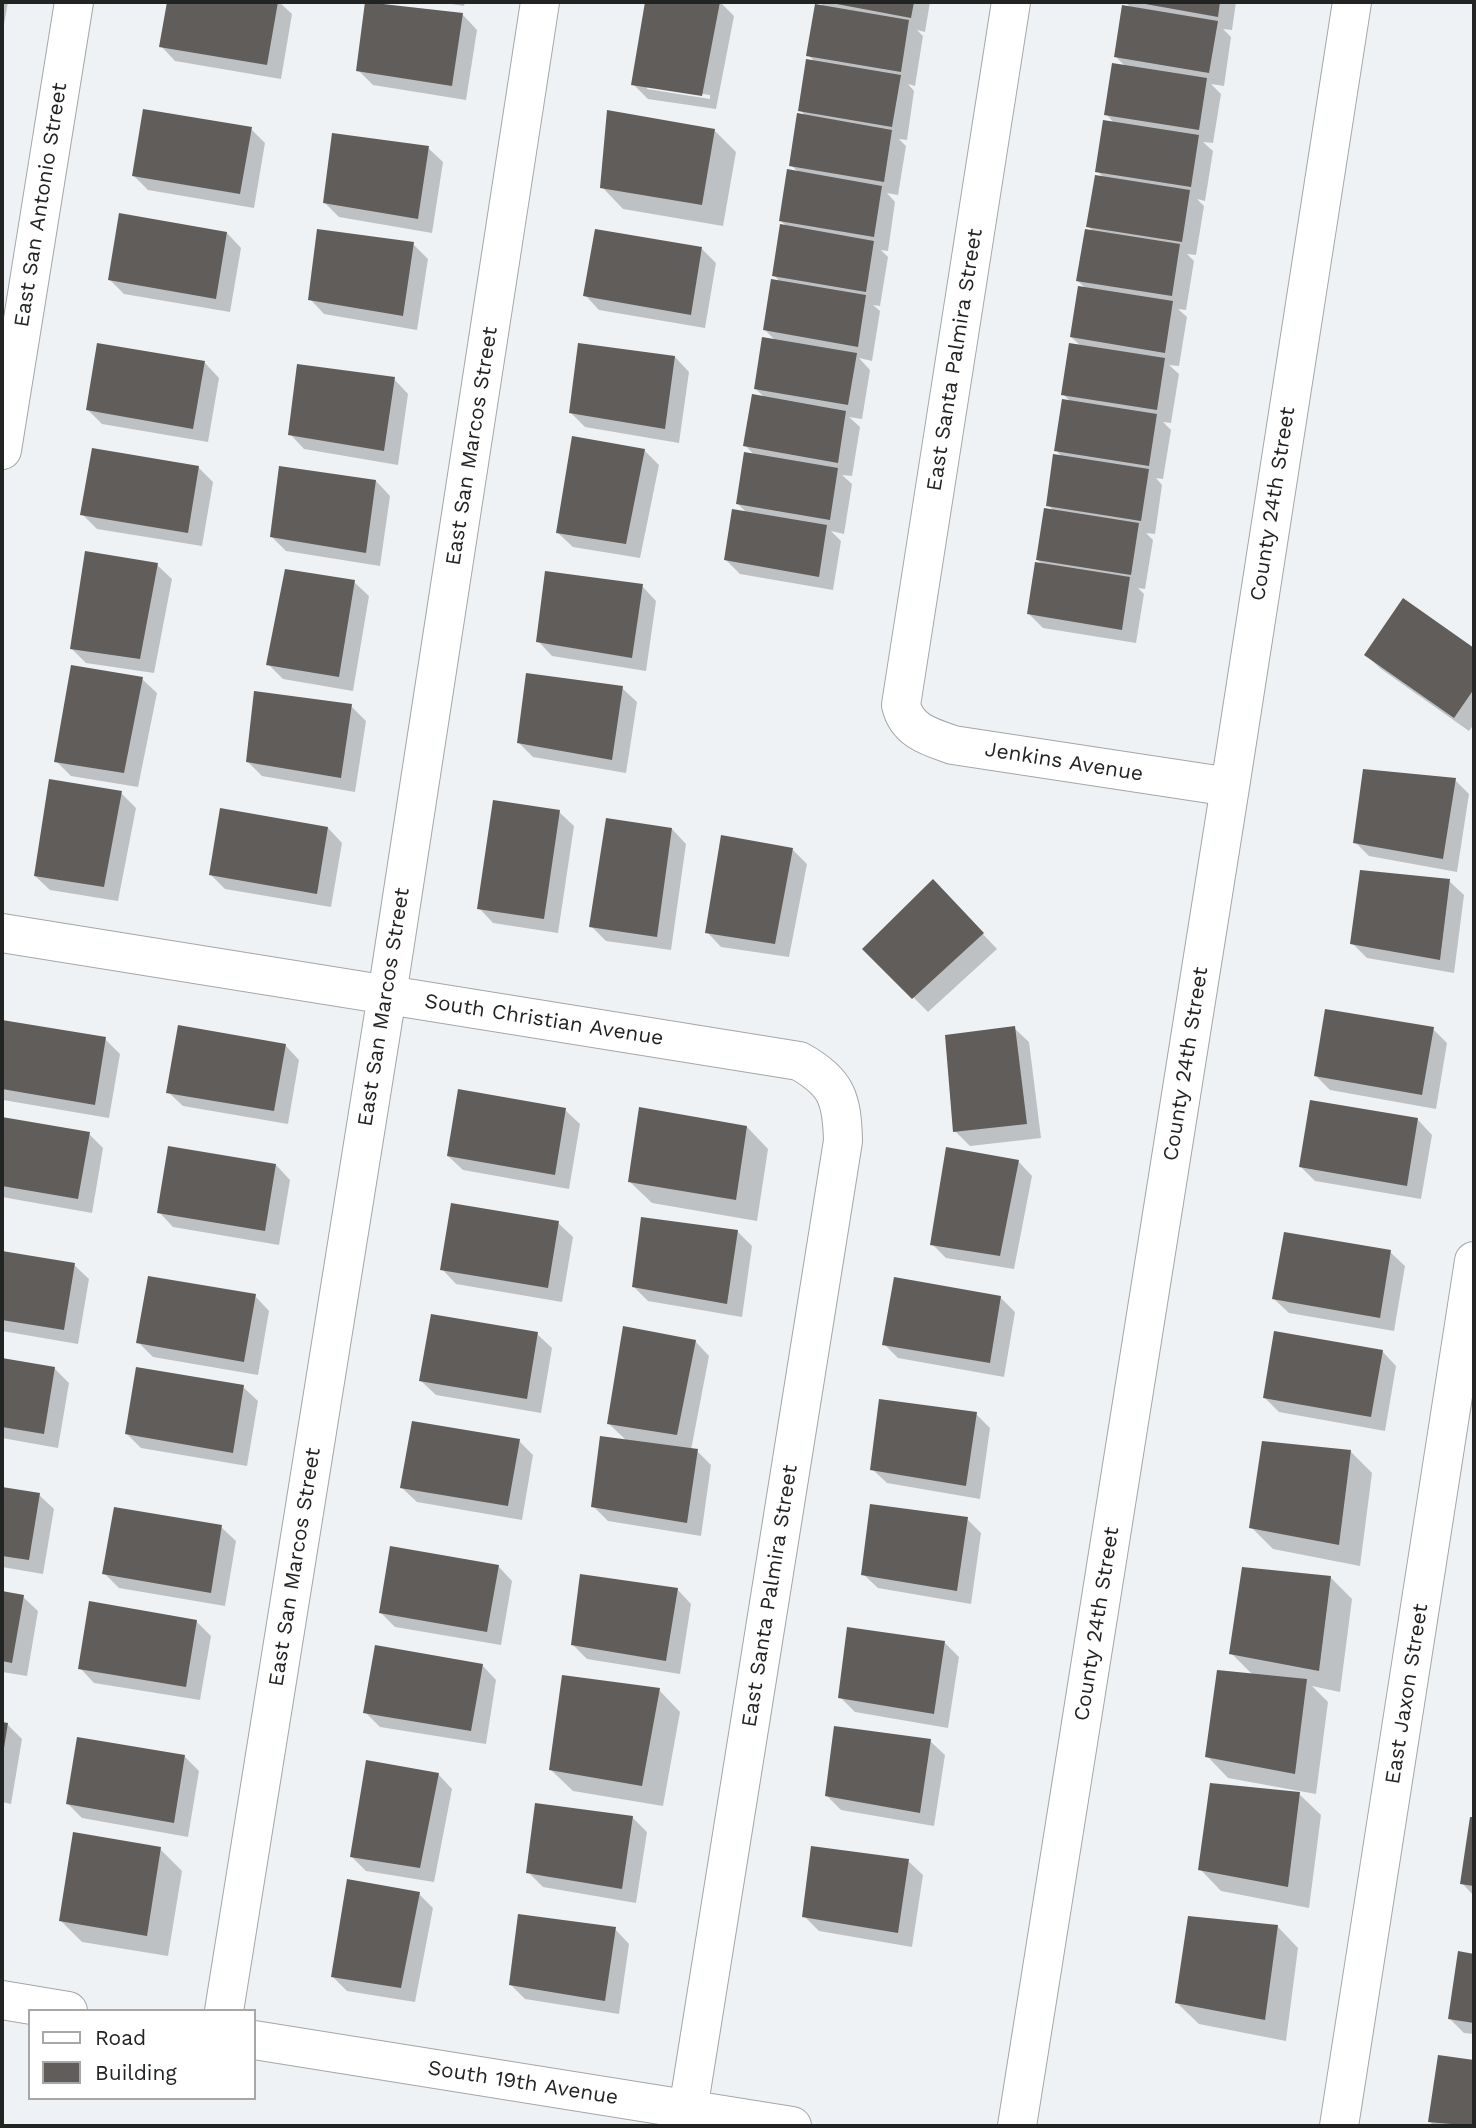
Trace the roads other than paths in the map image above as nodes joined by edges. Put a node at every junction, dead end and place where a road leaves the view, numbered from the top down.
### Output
1 (74, 2) edge
2 (540, 2) edge
3 (1012, 2) edge
4 (1352, 2) edge
5 (2, 450) edge
6 (904, 719) joint
7 (1230, 788) junction
8 (2, 933) edge
9 (387, 995) junction
10 (830, 1083) joint
11 (1474, 1261) edge
12 (2, 2000) edge
13 (56, 2009) edge
14 (224, 2009) edge
15 (256, 2040) edge
16 (688, 2110) junction
17 (792, 2126) edge
18 (1017, 2126) edge
19 (1339, 2126) edge

1 - 5 street, East San Antonio Street
2 - 9 street, East San Marcos Street
3 - 6 street, East Santa Palmira Street
4 - 7 street, County 24th Street
6 - 7 street, Jenkins Avenue
7 - 18 street, County 24th Street
8 - 9 street, South Christian Avenue
9 - 10 street, South Christian Avenue
9 - 14 street, East San Marcos Street
10 - 16 street, East Santa Palmira Street
11 - 19 street, East Jaxon Street
12 - 13 street
15 - 16 street, South 19th Avenue
16 - 17 street, South 19th Avenue

